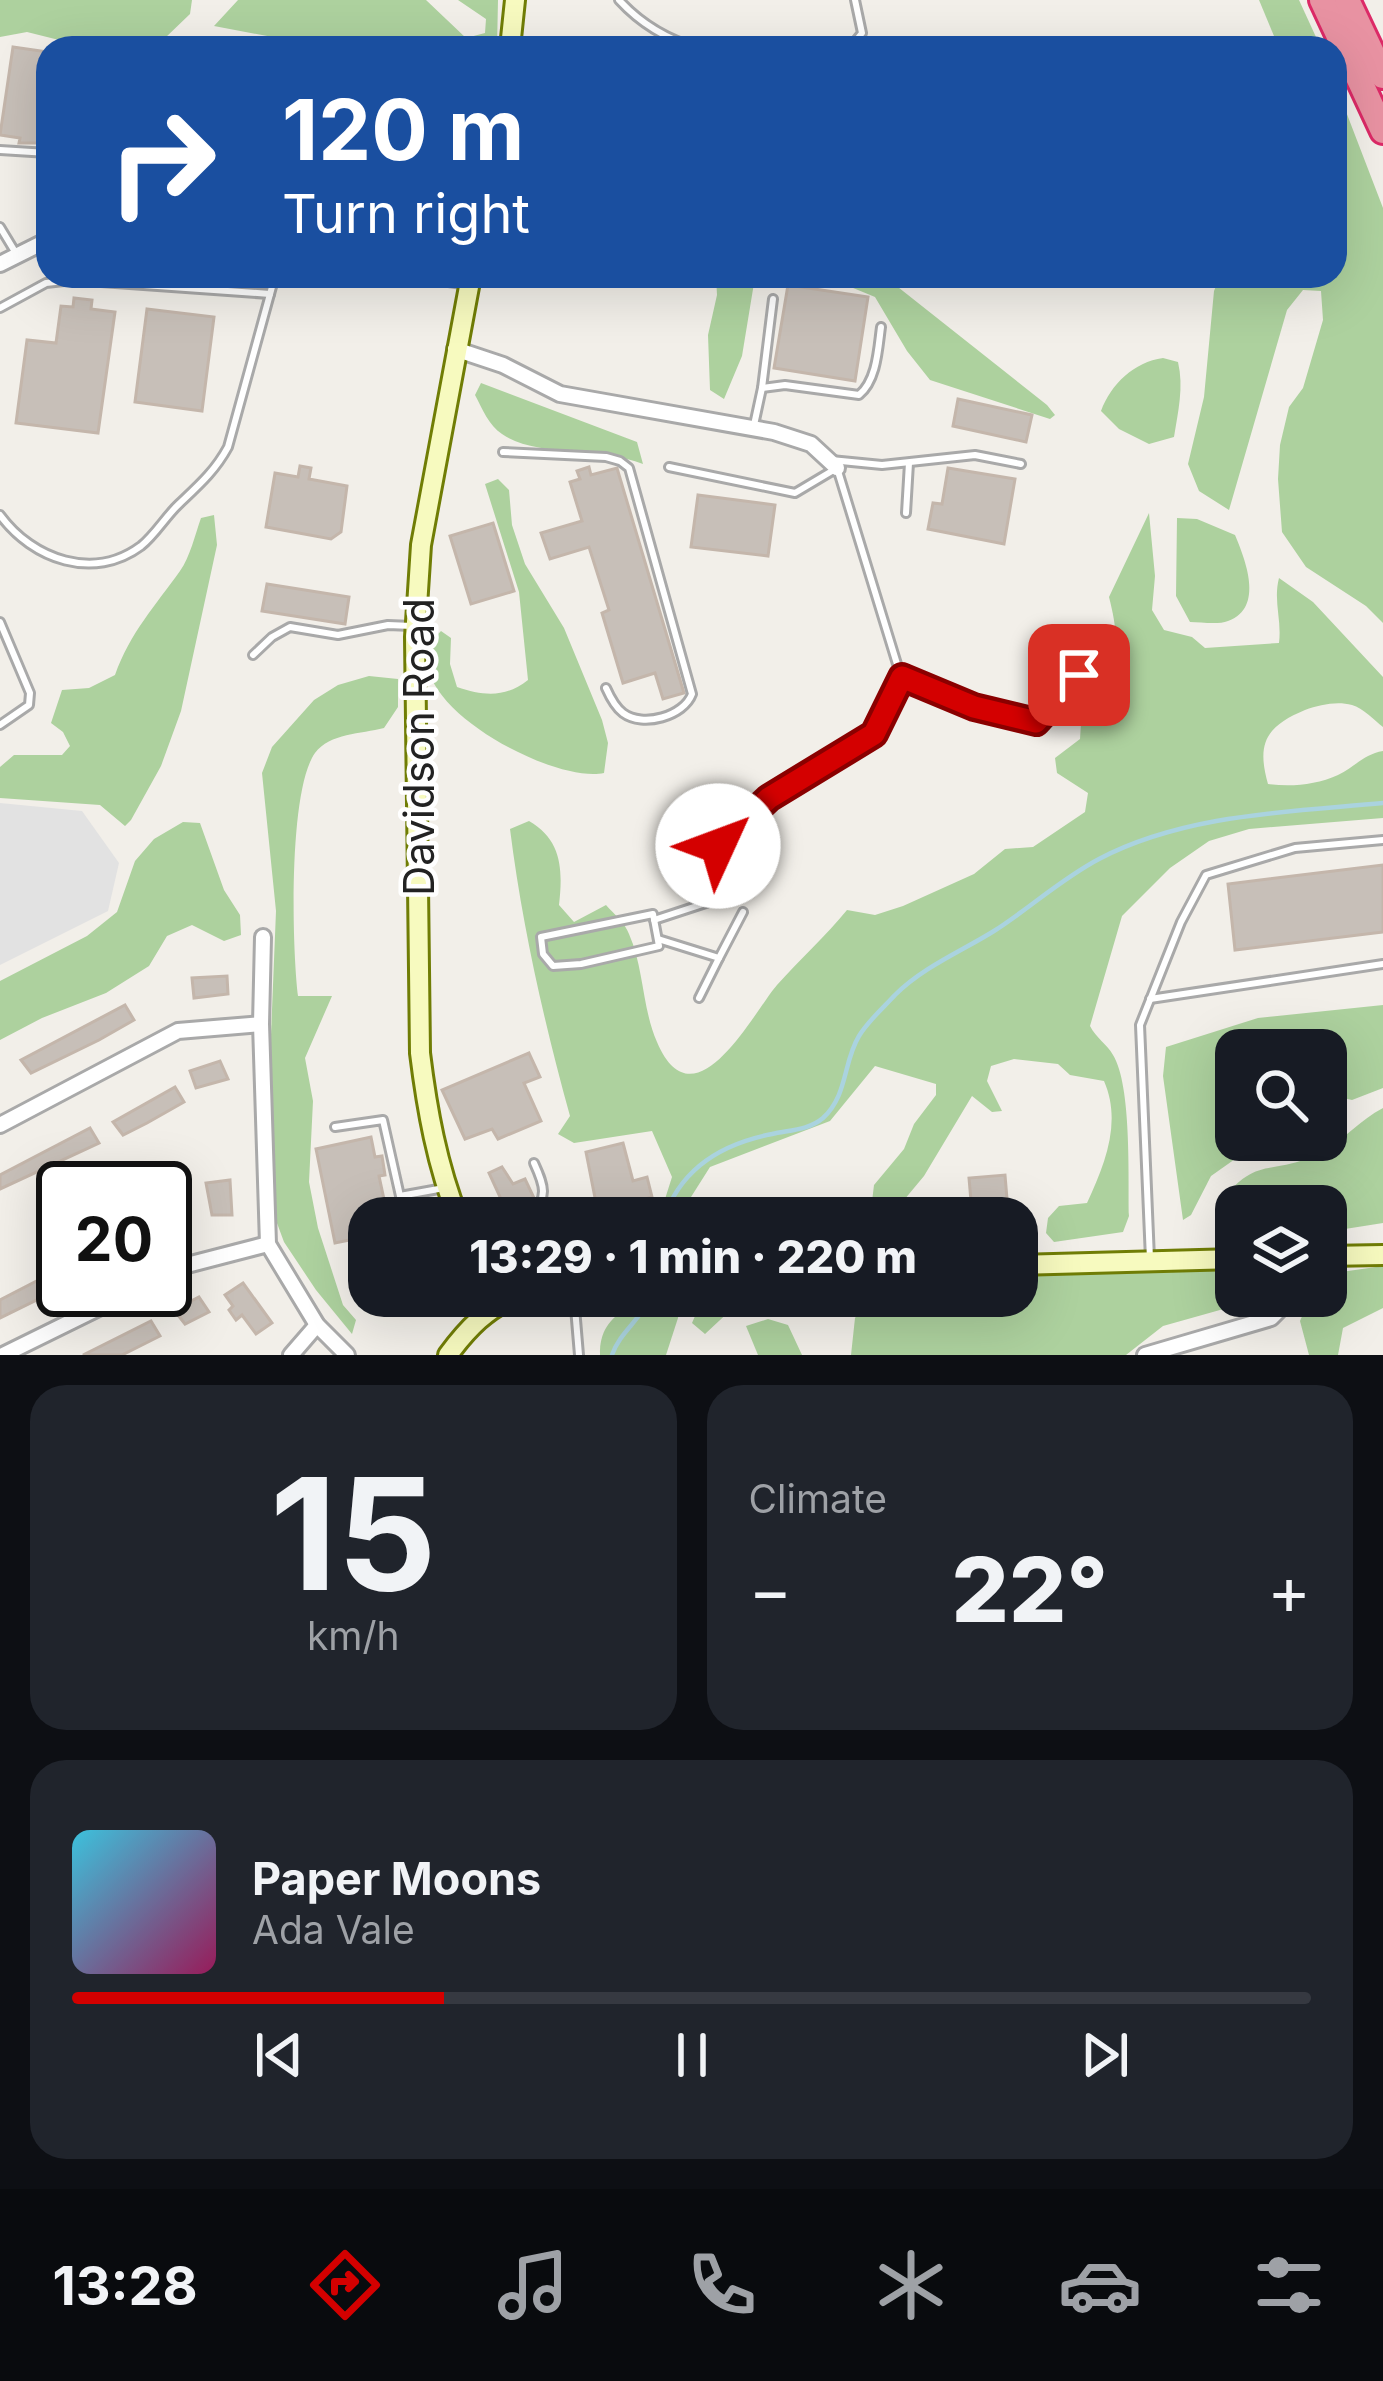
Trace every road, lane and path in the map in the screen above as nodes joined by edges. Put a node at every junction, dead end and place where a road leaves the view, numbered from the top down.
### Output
1 (515, 0) edge
2 (619, 0) edge
3 (855, 0) edge
4 (1322, 0) edge
5 (1347, 0) edge
6 (511, 36) edge
7 (672, 36) edge
8 (860, 36) edge
9 (1339, 36) edge
10 (1347, 54) edge
11 (1383, 76) edge
12 (1383, 131) edge
13 (0, 150) edge
14 (36, 152) edge
15 (0, 227) edge
16 (36, 246) edge
17 (17, 255) junction
18 (0, 264) edge
19 (37, 288) edge
20 (188, 288) edge
21 (272, 288) edge
22 (468, 288) edge
23 (270, 294) junction
24 (772, 299) dead end
25 (0, 308) edge
26 (881, 327) dead end
27 (455, 349) junction
28 (762, 388) junction
29 (753, 429) junction
30 (502, 452) dead end
31 (910, 462) junction
32 (832, 464) junction
33 (1021, 464) dead end
34 (669, 466) dead end
35 (906, 514) dead end
36 (0, 515) edge
37 (0, 622) edge
38 (416, 626) junction
39 (253, 655) dead end
40 (1079, 675) dead end
41 (902, 677) junction
42 (606, 688) dead end
43 (0, 725) edge
44 (1383, 840) edge
45 (743, 913) dead end
46 (654, 920) junction
47 (263, 937) dead end
48 (658, 939) junction
49 (719, 958) junction
50 (1383, 964) edge
51 (699, 998) dead end
52 (1150, 999) junction
53 (261, 1024) junction
54 (0, 1125) edge
55 (335, 1127) dead end
56 (534, 1162) dead end
57 (446, 1187) junction
58 (450, 1197) edge
59 (545, 1197) edge
60 (268, 1244) junction
61 (1383, 1255) edge
62 (1347, 1256) edge
63 (1215, 1260) edge
64 (1150, 1262) junction
65 (192, 1264) edge
66 (1038, 1265) edge
67 (80, 1317) edge
68 (482, 1317) edge
69 (576, 1317) edge
70 (1272, 1317) edge
71 (317, 1325) junction
72 (2, 1355) edge
73 (291, 1355) edge
74 (347, 1355) edge
75 (448, 1355) edge
76 (579, 1355) edge
77 (1144, 1355) edge

1 - 6 street
2 - 7 lane
3 - 8 lane
4 - 9 highway
5 - 11 highway
10 - 12 highway
13 - 14 lane
15 - 17 lane
16 - 17 street
17 - 18 street
19 - 25 lane
20 - 23 lane
21 - 23 lane
22 - 27 street, Davidson Road
23 - 36 lane
24 - 28 lane
26 - 28 lane
27 - 29 street
27 - 38 street, Davidson Road
28 - 29 lane
29 - 32 street
30 - 42 lane
31 - 32 lane
31 - 33 lane
31 - 35 lane
32 - 34 lane
32 - 41 lane
37 - 43 lane
38 - 39 lane
38 - 57 street, Davidson Road
40 - 41 lane
41 - 46 lane
44 - 52 lane
45 - 49 lane
46 - 48 lane
46 - 48 lane
47 - 53 street
48 - 49 lane
49 - 51 lane
50 - 52 lane
52 - 64 lane
53 - 54 street
53 - 60 street
55 - 57 lane
56 - 59 lane
57 - 58 street, Davidson Road
60 - 65 street
60 - 71 street
61 - 62 street
63 - 64 street
64 - 66 street
67 - 72 street
68 - 75 street
69 - 76 lane
70 - 77 street
71 - 73 street
71 - 74 street

